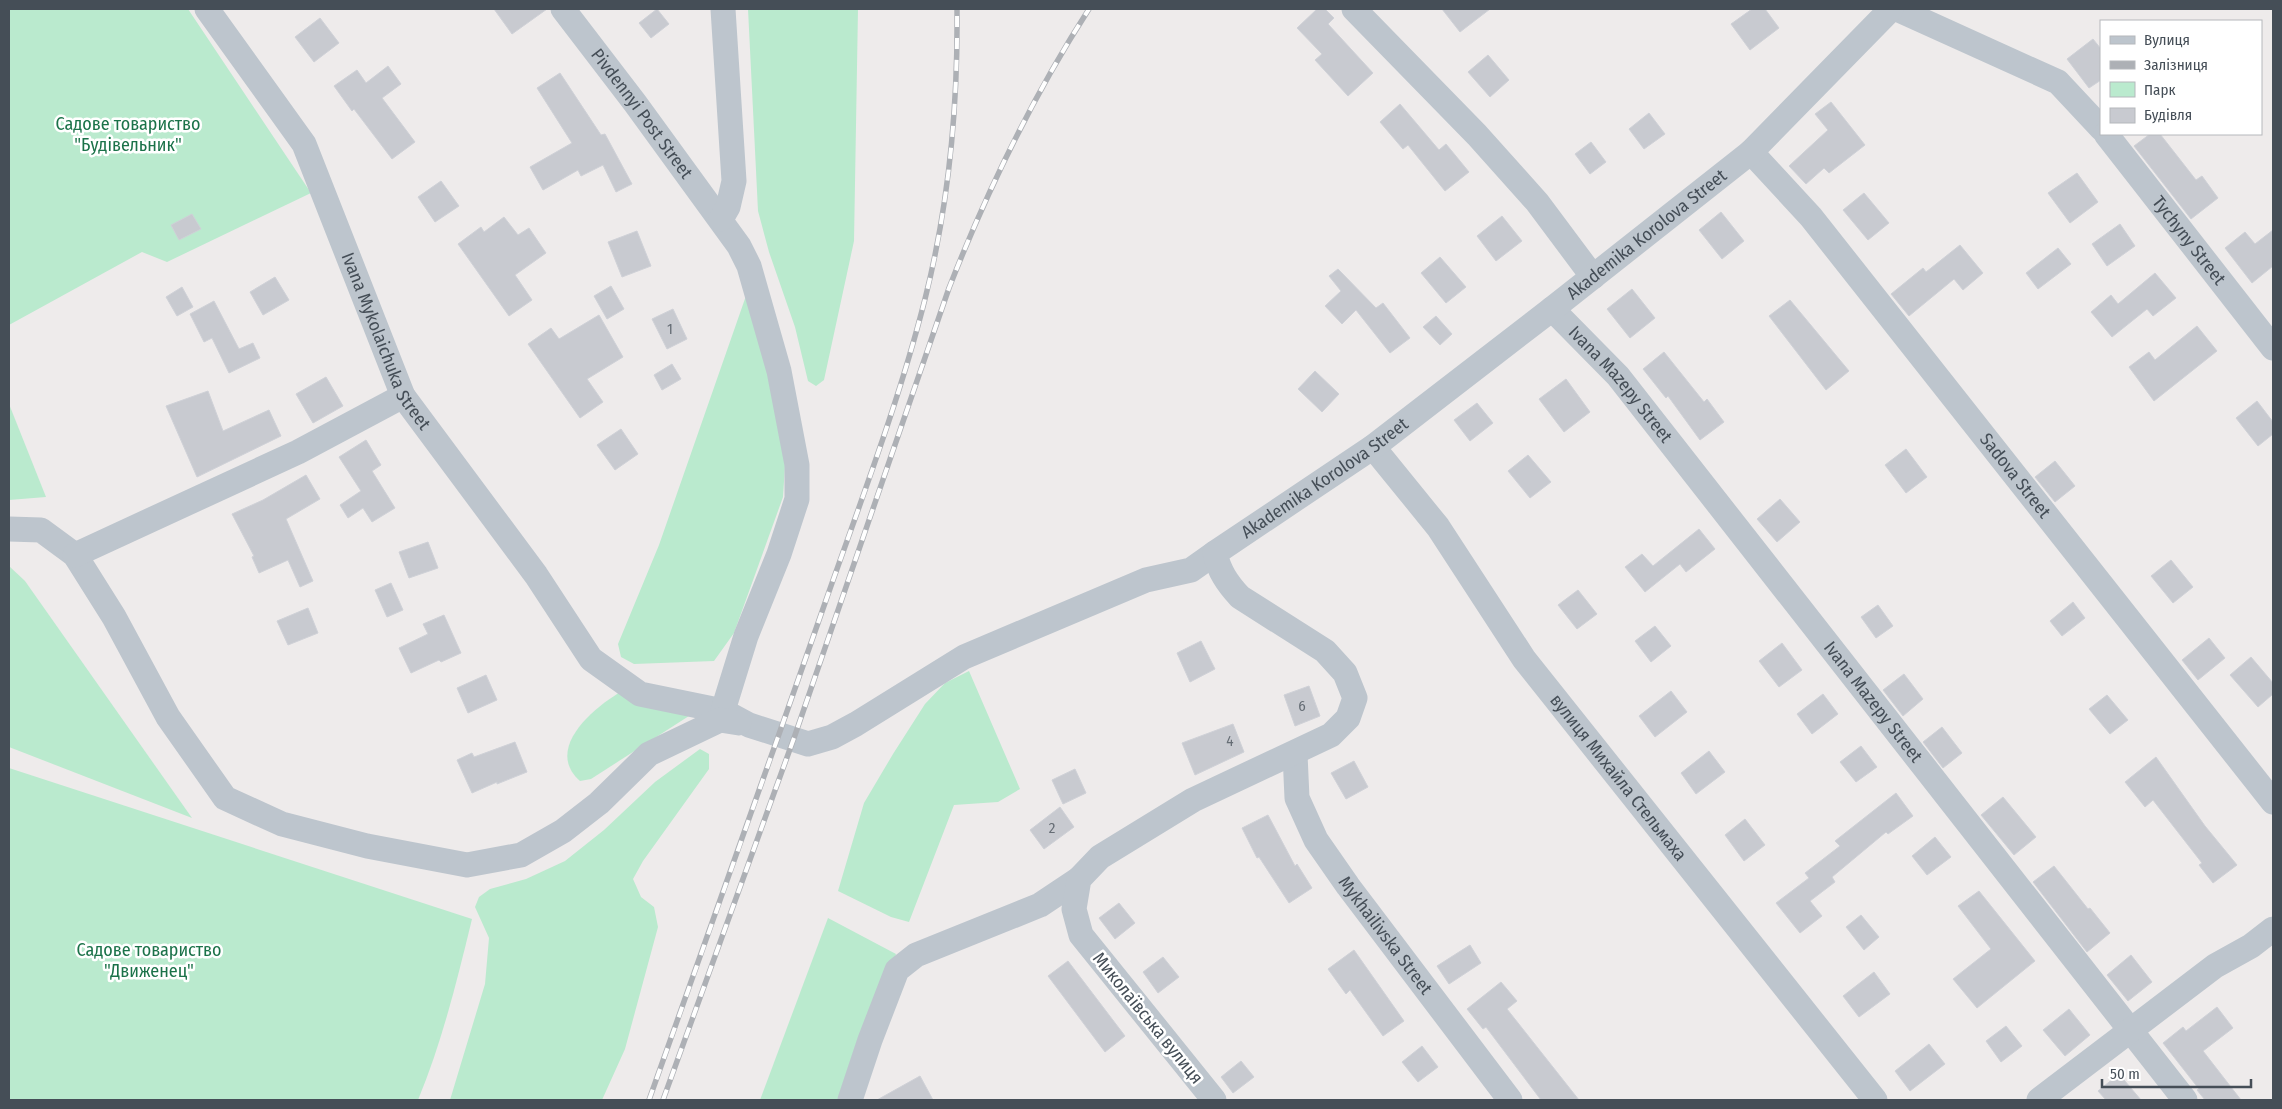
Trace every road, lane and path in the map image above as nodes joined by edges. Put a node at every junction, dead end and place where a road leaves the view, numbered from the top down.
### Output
1 (207, 9) edge
2 (563, 9) edge
3 (723, 9) edge
4 (1354, 9) edge
5 (1891, 9) edge
6 (1897, 9) edge
7 (2100, 127) edge
8 (2107, 135) edge
9 (1751, 152) junction
10 (721, 219) junction
11 (1593, 277) junction
12 (1552, 310) junction
13 (2273, 348) edge
14 (403, 396) junction
15 (1373, 447) junction
16 (9, 529) edge
17 (1214, 553) junction
18 (75, 555) junction
19 (590, 659) joint
20 (722, 715) junction
21 (1295, 754) junction
22 (2273, 802) edge
23 (1079, 879) junction
24 (2273, 929) edge
25 (2131, 1031) junction
26 (850, 1100) edge
27 (1214, 1100) edge
28 (1510, 1100) edge
29 (1875, 1100) edge
30 (2040, 1100) edge
31 (2185, 1100) edge

1 - 14 street, Ivana Mykolaichuka Street
2 - 10 street, Pivdennyi Post Street
3 - 10 street
4 - 11 street
5 - 9 street, Akademika Korolova Street
6 - 7 street
8 - 13 street, Tychyny Street
9 - 11 street, Akademika Korolova Street
9 - 22 street, Sadova Street
10 - 20 street, Pivdennyi Post Street
11 - 12 street, Akademika Korolova Street
12 - 15 street, Akademika Korolova Street
12 - 25 street, Ivana Mazepy Street
14 - 18 street
14 - 19 street, Ivana Mykolaichuka Street
15 - 17 street, Akademika Korolova Street
15 - 29 street, вулиця Михайла Стельмаха
16 - 18 street
17 - 20 street, Akademika Korolova Street
17 - 21 street
18 - 20 street
19 - 20 street, Akademika Korolova Street
21 - 23 street
21 - 28 street, Mykhailivska Street
23 - 26 street
23 - 27 street, Миколаївська вулиця
24 - 25 street
25 - 30 street
25 - 31 street, Ivana Mazepy Street

